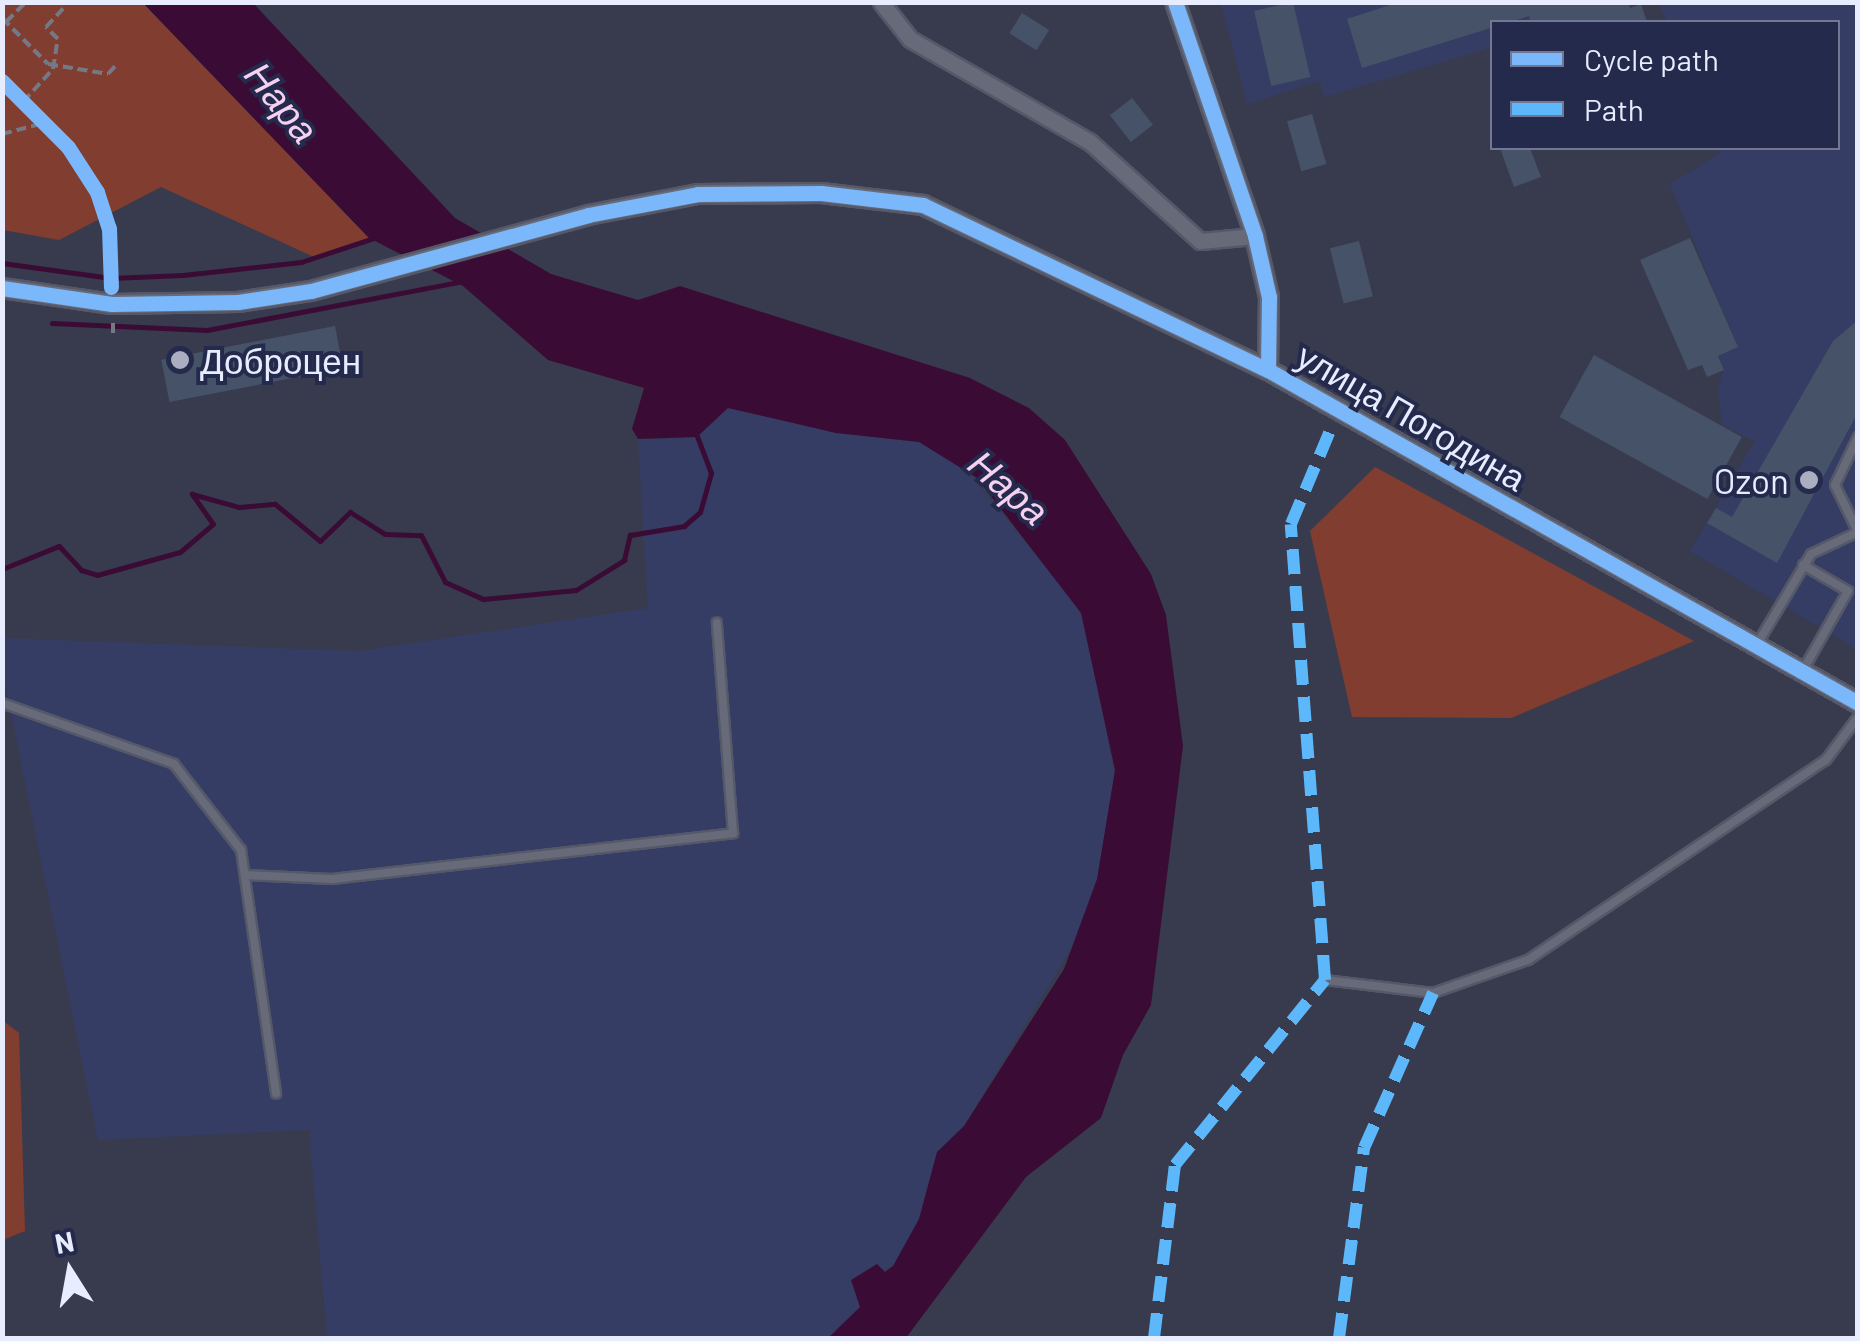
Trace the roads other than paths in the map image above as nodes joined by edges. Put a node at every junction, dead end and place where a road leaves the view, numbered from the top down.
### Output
1 (881, 2) edge
2 (1176, 2) edge
3 (1254, 236) junction
4 (2, 288) edge
5 (1268, 370) junction
6 (1858, 437) edge
7 (1858, 532) edge
8 (1803, 565) junction
9 (1853, 591) edge
10 (717, 623) dead end
11 (1756, 646) junction
12 (1802, 672) junction
13 (2, 703) edge
14 (1858, 703) edge
15 (1858, 717) edge
16 (244, 876) junction
17 (1325, 980) dead end
18 (276, 1094) dead end

1 - 3 street
2 - 3 street, улица Погодина
3 - 5 street, улица Погодина
4 - 5 street
5 - 11 street, улица Погодина
6 - 7 lane
7 - 8 lane
8 - 9 lane
8 - 11 lane
9 - 12 lane
10 - 16 lane
11 - 12 street, улица Погодина
12 - 14 street, улица Погодина
13 - 16 lane
15 - 17 lane
16 - 18 lane

